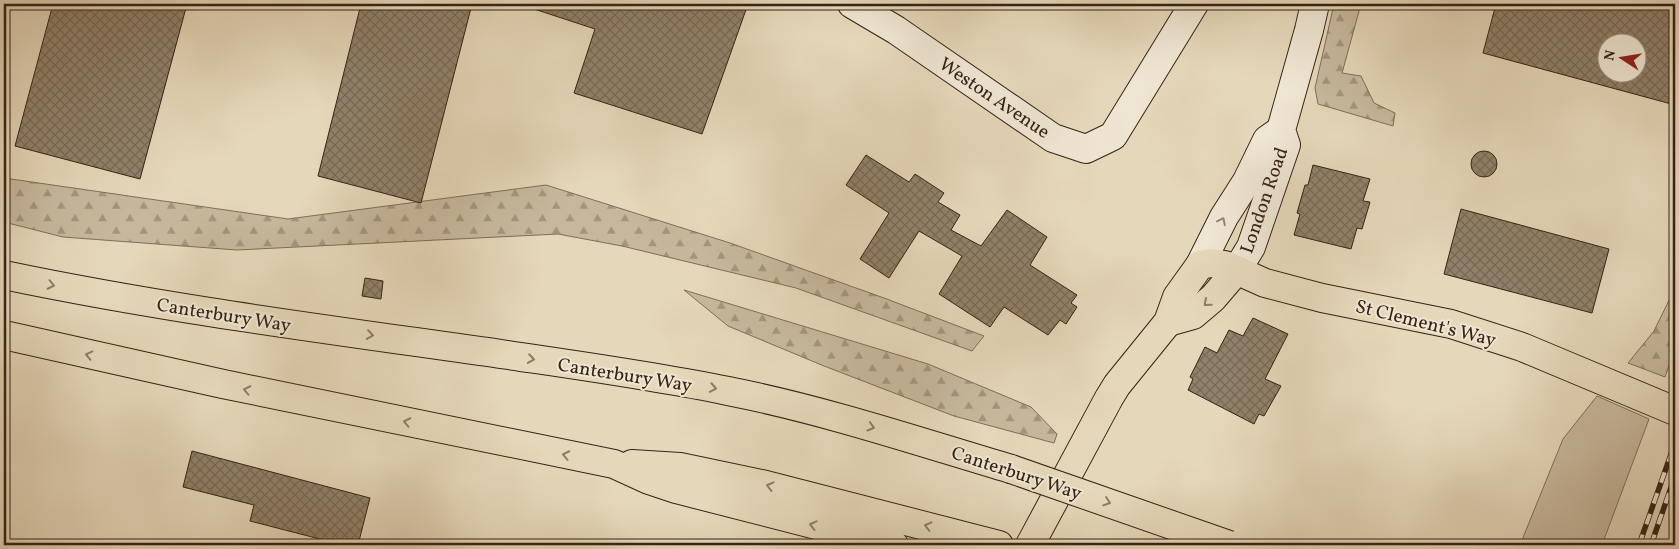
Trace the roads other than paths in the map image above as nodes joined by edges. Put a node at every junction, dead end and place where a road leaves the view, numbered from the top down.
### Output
1 (852, 4) edge
2 (1194, 4) edge
3 (1315, 4) edge
4 (1281, 130) junction
5 (1200, 264) junction
6 (1237, 270) junction
7 (4, 276) edge
8 (1168, 322) junction
9 (4, 335) edge
10 (1675, 410) edge
11 (614, 464) junction
12 (995, 544) edge
13 (894, 545) edge
14 (1030, 545) edge
15 (1229, 545) edge

1 - 2 street, Weston Avenue
3 - 4 street, London Road
5 -> 4 street, London Road
4 - 6 street, London Road
5 - 6 main road, St Clement's Way
5 - 8 main road, London Road
6 -> 8 main road, London Road
6 - 10 main road, St Clement's Way
7 -> 15 main road, Canterbury Way, bridge
8 - 14 main road, London Road
11 -> 9 main road
12 -> 11 main road
13 -> 11 main road

